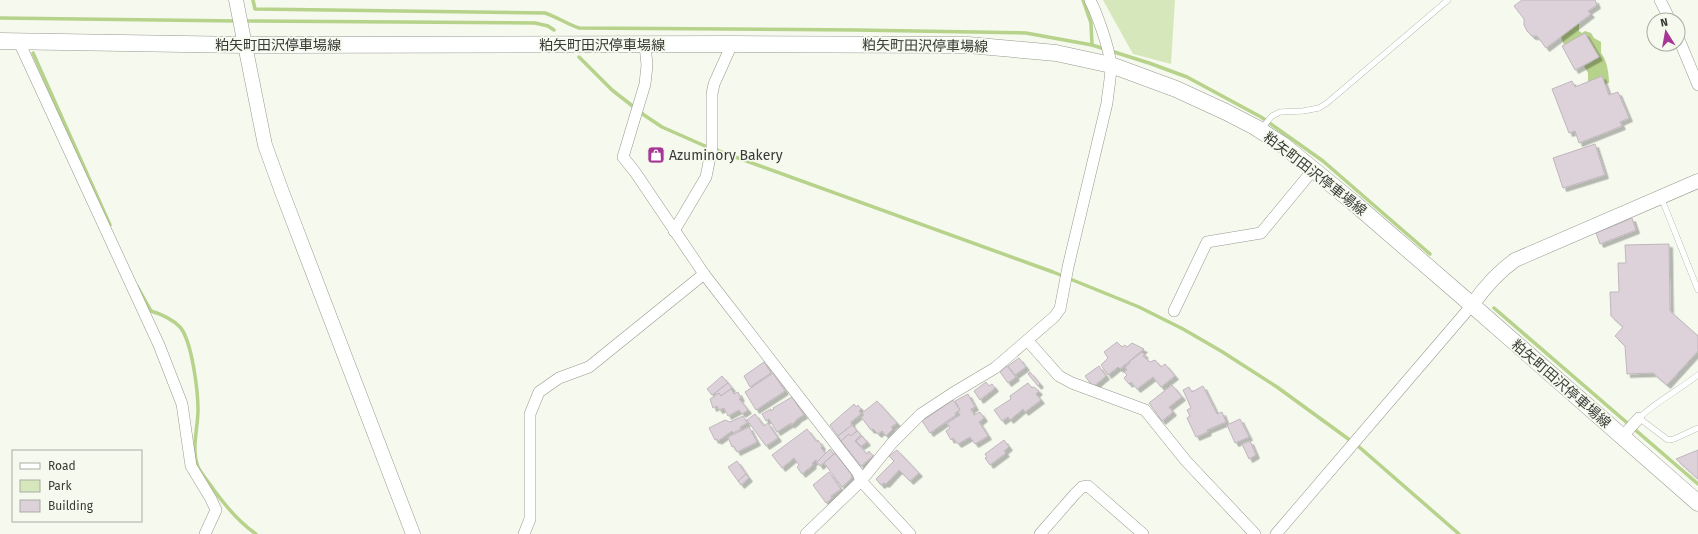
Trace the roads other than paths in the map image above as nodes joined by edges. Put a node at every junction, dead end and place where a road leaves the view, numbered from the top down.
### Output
1 (1090, 0) edge
2 (1448, 0) edge
3 (1660, 0) edge
4 (237, 4) edge
5 (1666, 12) edge
6 (244, 38) junction
7 (0, 42) edge
8 (19, 42) junction
9 (645, 44) junction
10 (732, 44) junction
11 (1684, 52) edge
12 (1111, 65) junction
13 (1698, 85) edge
14 (1260, 130) junction
15 (1314, 170) junction
16 (1698, 181) edge
17 (1661, 196) junction
18 (674, 231) junction
19 (704, 274) junction
20 (1698, 290) edge
21 (1472, 305) junction
22 (1174, 311) dead end
23 (1028, 341) junction
24 (1698, 375) edge
25 (1639, 418) junction
26 (1698, 428) edge
27 (1622, 437) junction
28 (861, 481) junction
29 (1698, 503) edge
30 (206, 534) edge
31 (413, 534) edge
32 (524, 534) edge
33 (806, 534) edge
34 (910, 534) edge
35 (1040, 534) edge
36 (1143, 534) edge
37 (1255, 534) edge
38 (1276, 534) edge

1 - 12 street
2 - 14 lane
3 - 5 street
4 - 6 street
6 - 8 main road, 粕矢町田沢停車場線
6 - 9 main road, 粕矢町田沢停車場線
6 - 31 street
7 - 8 main road, 粕矢町田沢停車場線
8 - 30 street
9 - 10 main road, 粕矢町田沢停車場線
9 - 18 street
10 - 12 main road, 粕矢町田沢停車場線
10 - 18 street
11 - 13 street
12 - 14 main road, 粕矢町田沢停車場線
12 - 23 street
14 - 15 main road, 粕矢町田沢停車場線
15 - 21 main road, 粕矢町田沢停車場線
15 - 22 street
16 - 17 street
17 - 20 lane
17 - 21 street
18 - 19 street
19 - 28 street
19 - 32 street
21 - 27 main road, 粕矢町田沢停車場線
21 - 38 street
23 - 28 street
23 - 37 street
24 - 25 lane
25 - 26 lane
25 - 27 street
27 - 29 main road, 粕矢町田沢停車場線
28 - 33 street
28 - 34 street
35 - 36 street

